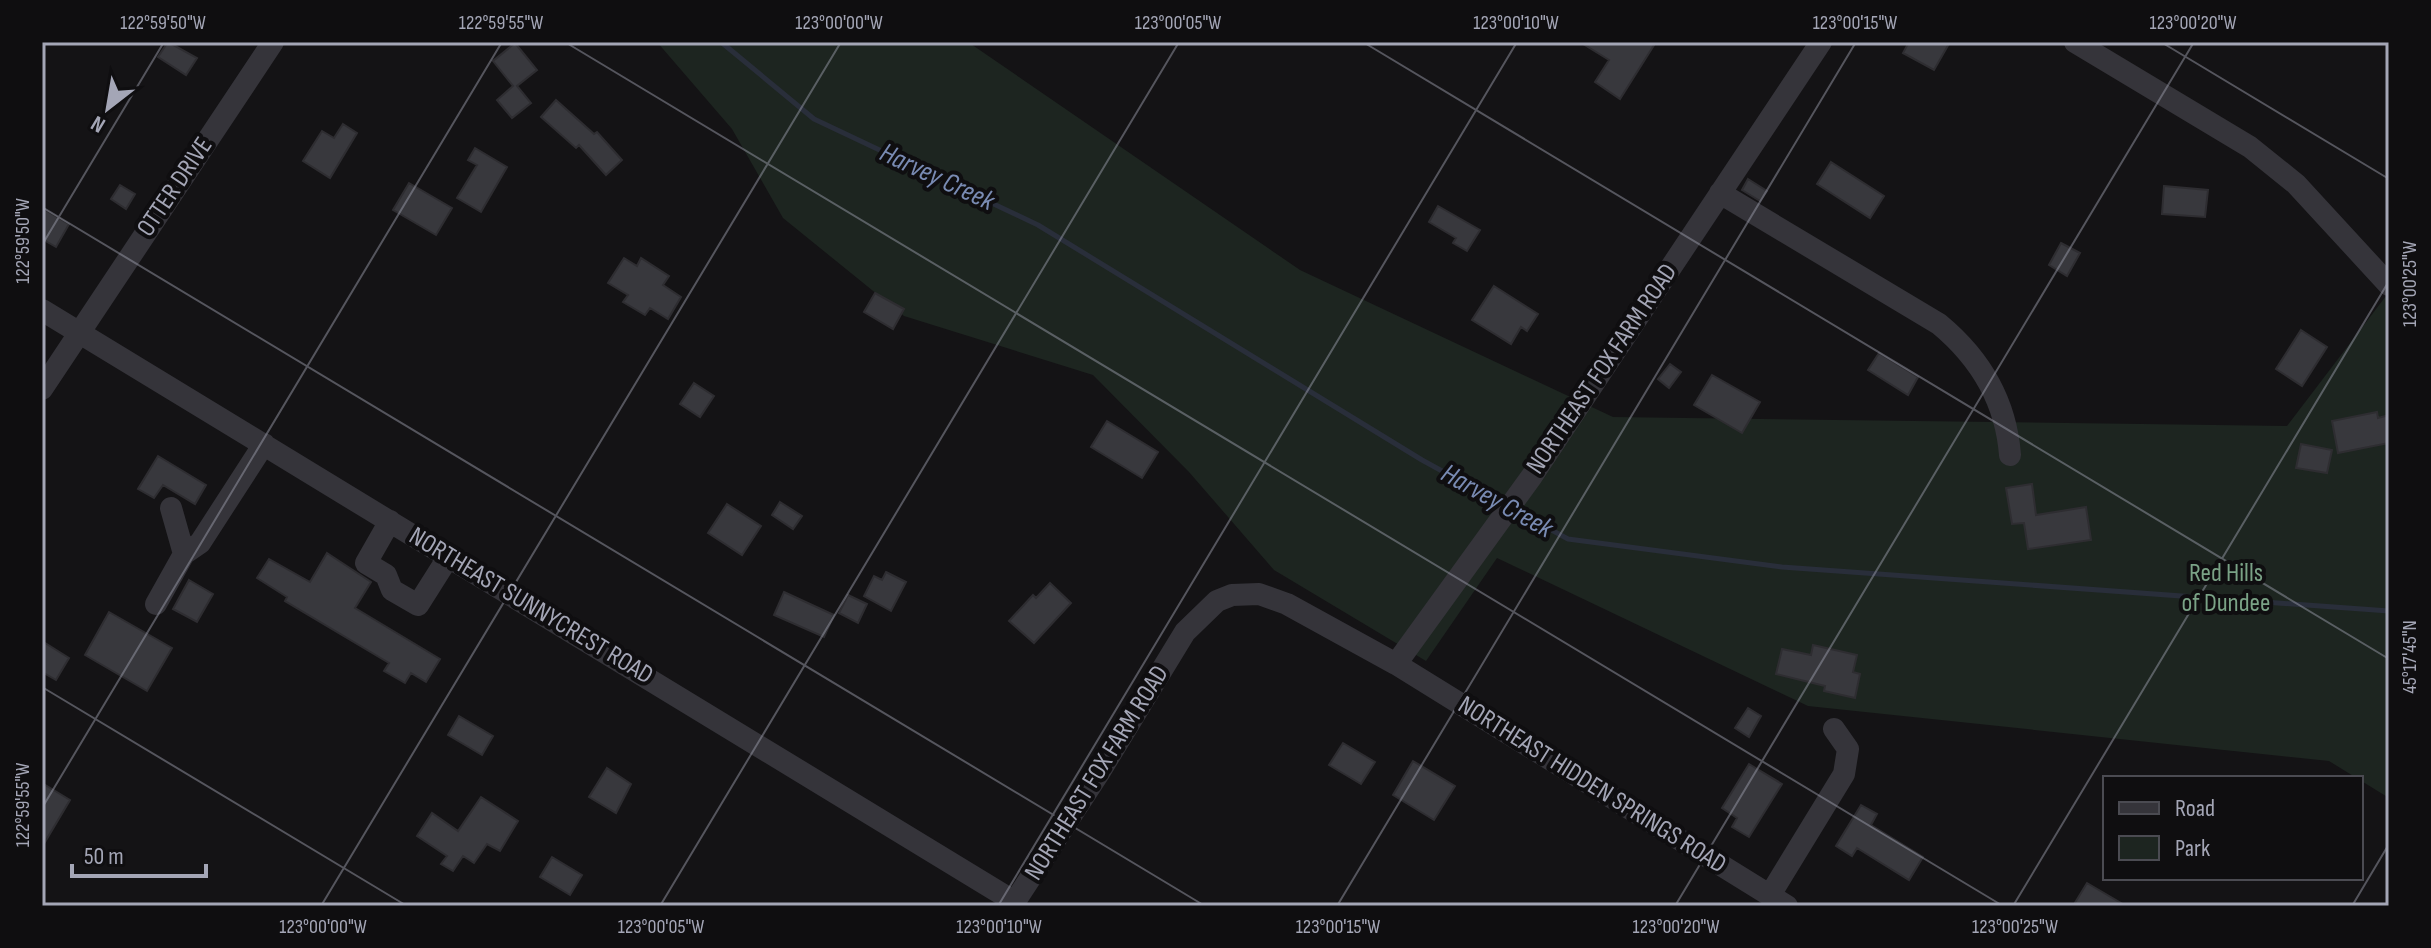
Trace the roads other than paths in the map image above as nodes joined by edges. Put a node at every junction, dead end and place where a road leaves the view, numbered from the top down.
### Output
1 (273, 42) edge
2 (1821, 42) edge
3 (2075, 42) edge
4 (1720, 193) junction
5 (2386, 273) edge
6 (42, 310) edge
7 (79, 333) junction
8 (42, 389) edge
9 (264, 444) junction
10 (2010, 455) dead end
11 (171, 508) dead end
12 (390, 521) junction
13 (184, 554) junction
14 (449, 556) junction
15 (156, 604) dead end
16 (1396, 664) junction
17 (1834, 729) dead end
18 (1778, 900) edge
19 (1013, 904) edge

1 - 7 street, OTTER DRIVE
2 - 4 street, NORTHEAST FOX FARM ROAD
3 - 5 street
4 - 10 street
4 - 16 street, NORTHEAST FOX FARM ROAD
6 - 7 street, NORTHEAST SUNNYCREST ROAD
7 - 8 street, OTTER DRIVE
7 - 9 street, NORTHEAST SUNNYCREST ROAD
9 - 12 street, NORTHEAST SUNNYCREST ROAD
9 - 13 street
11 - 13 street
12 - 14 street, NORTHEAST SUNNYCREST ROAD
12 - 14 street
13 - 15 street
14 - 19 street, NORTHEAST SUNNYCREST ROAD
16 - 18 street, NORTHEAST HIDDEN SPRINGS ROAD
16 - 19 street, NORTHEAST FOX FARM ROAD
17 - 18 street

